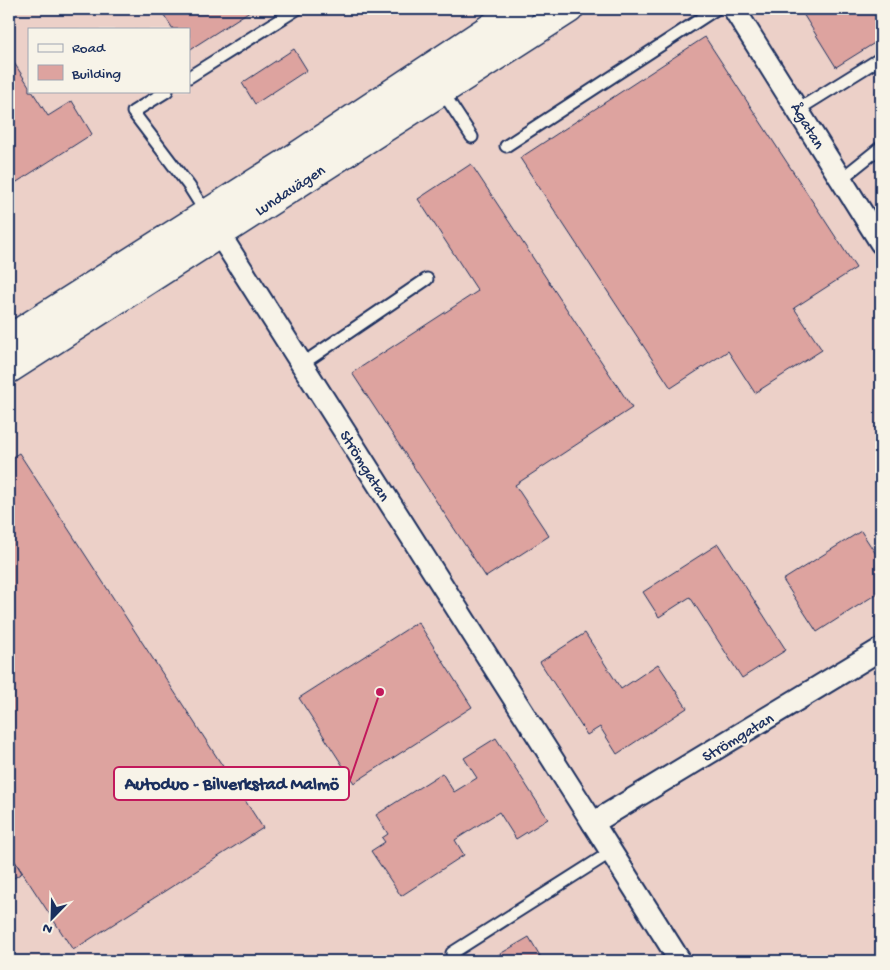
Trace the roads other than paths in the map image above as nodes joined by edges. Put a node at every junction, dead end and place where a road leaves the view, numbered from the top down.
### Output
1 (297, 9) edge
2 (519, 9) edge
3 (569, 9) edge
4 (716, 9) edge
5 (734, 9) edge
6 (881, 58) edge
7 (190, 76) edge
8 (442, 91) junction
9 (164, 92) edge
10 (799, 109) junction
11 (472, 137) dead end
12 (506, 146) dead end
13 (881, 147) edge
14 (841, 179) junction
15 (212, 223) junction
16 (881, 243) edge
17 (427, 279) dead end
18 (9, 339) edge
19 (302, 364) junction
20 (9, 370) edge
21 (881, 649) edge
22 (593, 823) junction
23 (611, 852) junction
24 (457, 961) edge
25 (680, 961) edge

1 - 7 lane
2 - 15 main road, Lundavägen
3 - 8 main road, Lundavägen
4 - 12 lane
5 - 10 street, Ågatan
6 - 10 lane
8 - 11 lane
8 - 15 main road, Lundavägen
9 - 15 lane, Strömgatan
10 - 14 street, Ågatan
13 - 14 lane
14 - 16 street, Ågatan
15 - 18 main road, Lundavägen
15 - 19 street, Strömgatan
15 - 20 main road, Lundavägen
17 - 19 lane
19 - 22 street, Strömgatan
21 - 22 street, Strömgatan
22 - 23 street, Strömgatan
23 - 24 lane
23 - 25 street, Strömgatan

